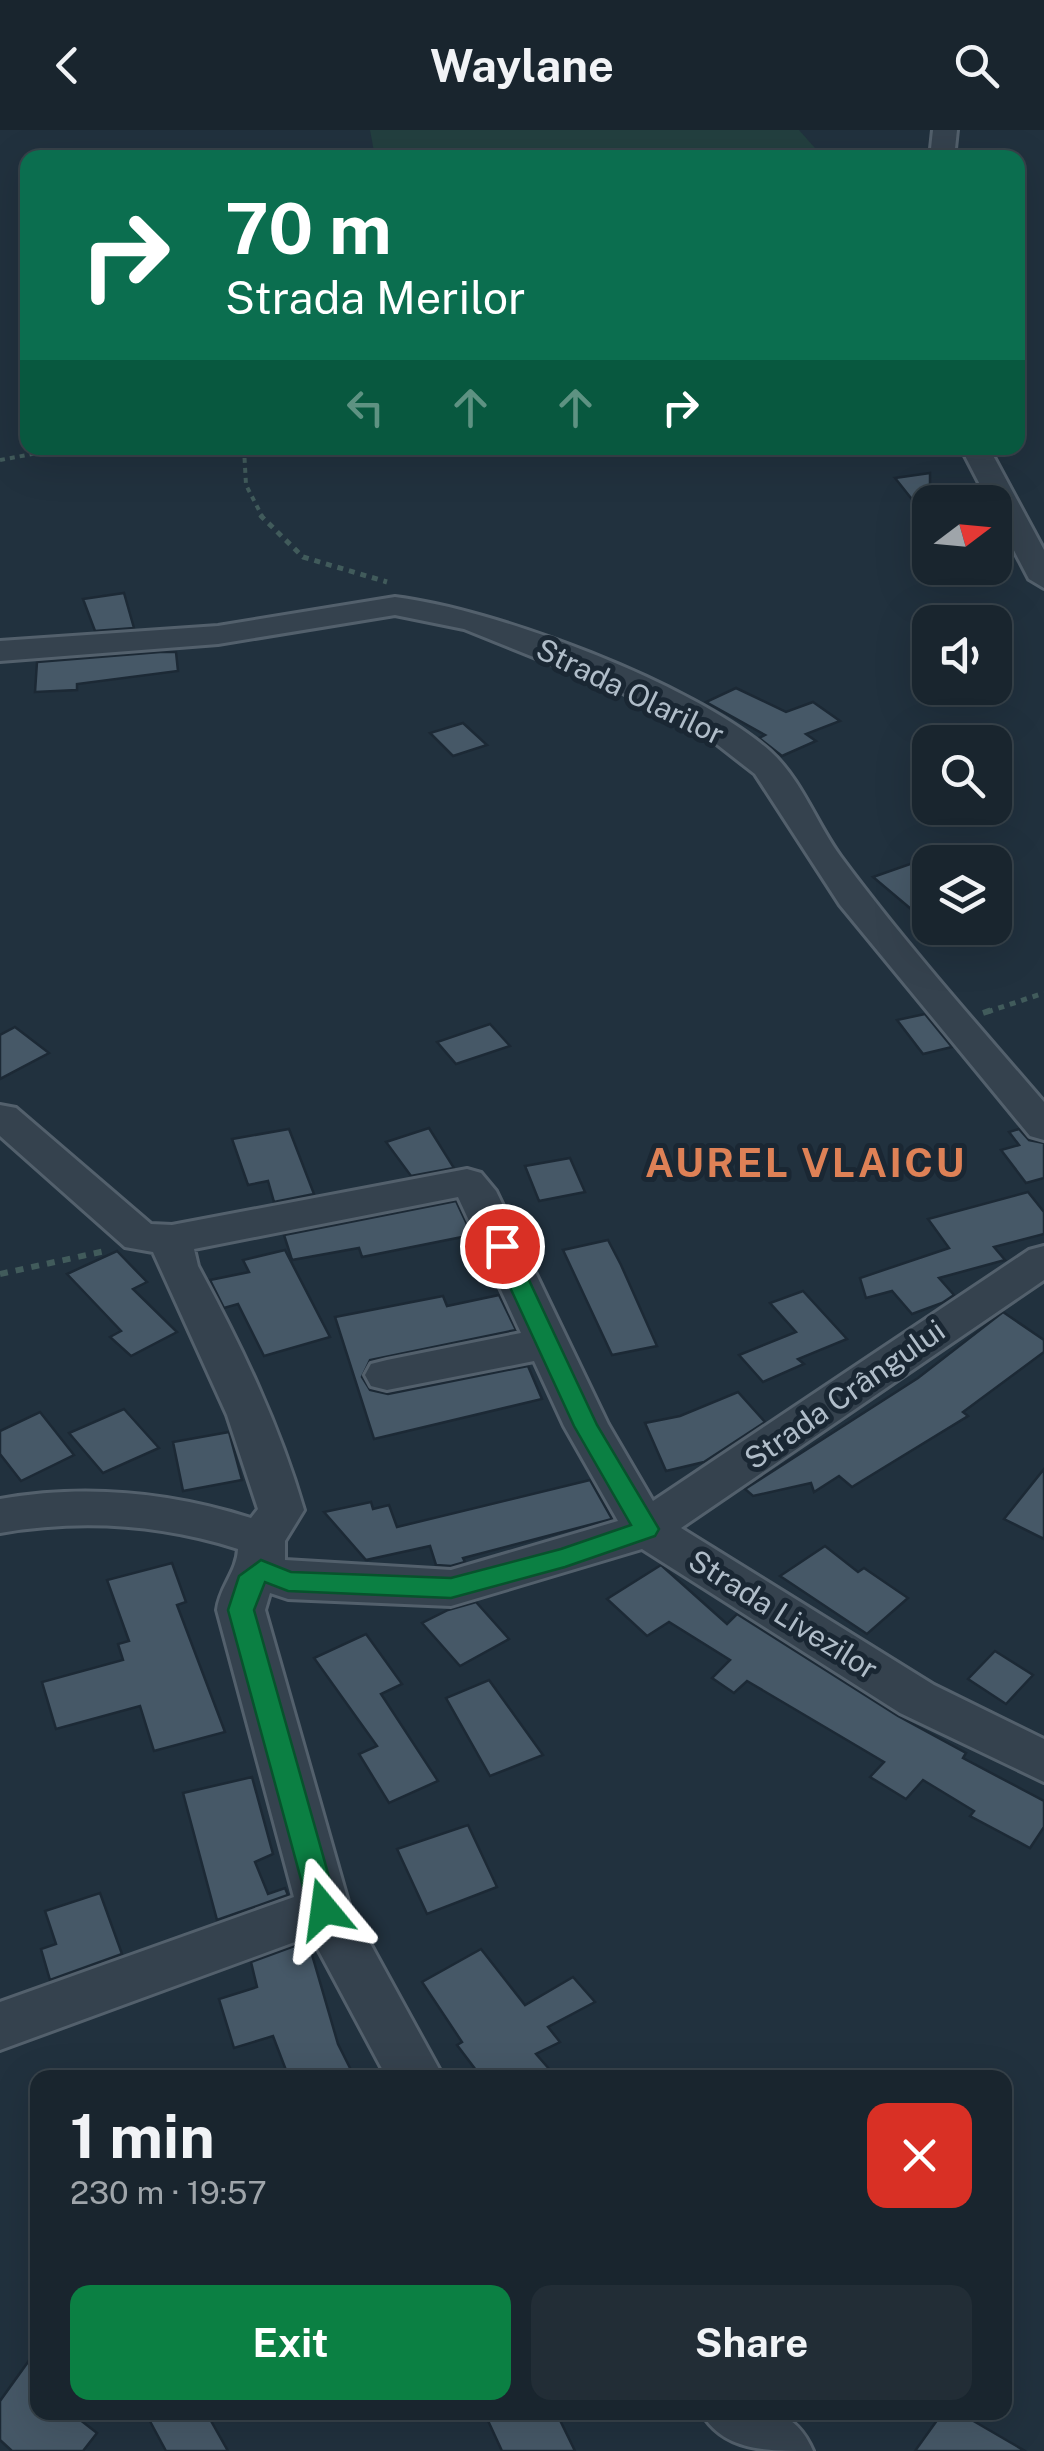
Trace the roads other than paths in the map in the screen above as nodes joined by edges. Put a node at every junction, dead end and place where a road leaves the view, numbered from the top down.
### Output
1 (978, 455) edge
2 (1044, 578) edge
3 (0, 651) edge
4 (2, 1117) edge
5 (1044, 1127) edge
6 (180, 1236) junction
7 (1044, 1260) edge
8 (547, 1344) junction
9 (387, 1376) dead end
10 (0, 1516) edge
11 (646, 1529) junction
12 (262, 1554) junction
13 (1044, 1762) edge
14 (324, 1909) junction
15 (1, 2026) edge
16 (412, 2070) edge
17 (741, 2420) edge
18 (782, 2451) edge

1 - 2 street
3 - 5 street, Strada Olarilor
4 - 6 street
6 - 8 street, Strada Livezilor
6 - 12 street
7 - 11 street, Strada Crângului
8 - 9 street
8 - 11 street, Strada Livezilor
10 - 12 street, Strada Crângului
11 - 12 street, Strada Crângului
11 - 13 street, Strada Livezilor
12 - 14 street
14 - 15 street
14 - 16 street
17 - 18 street

